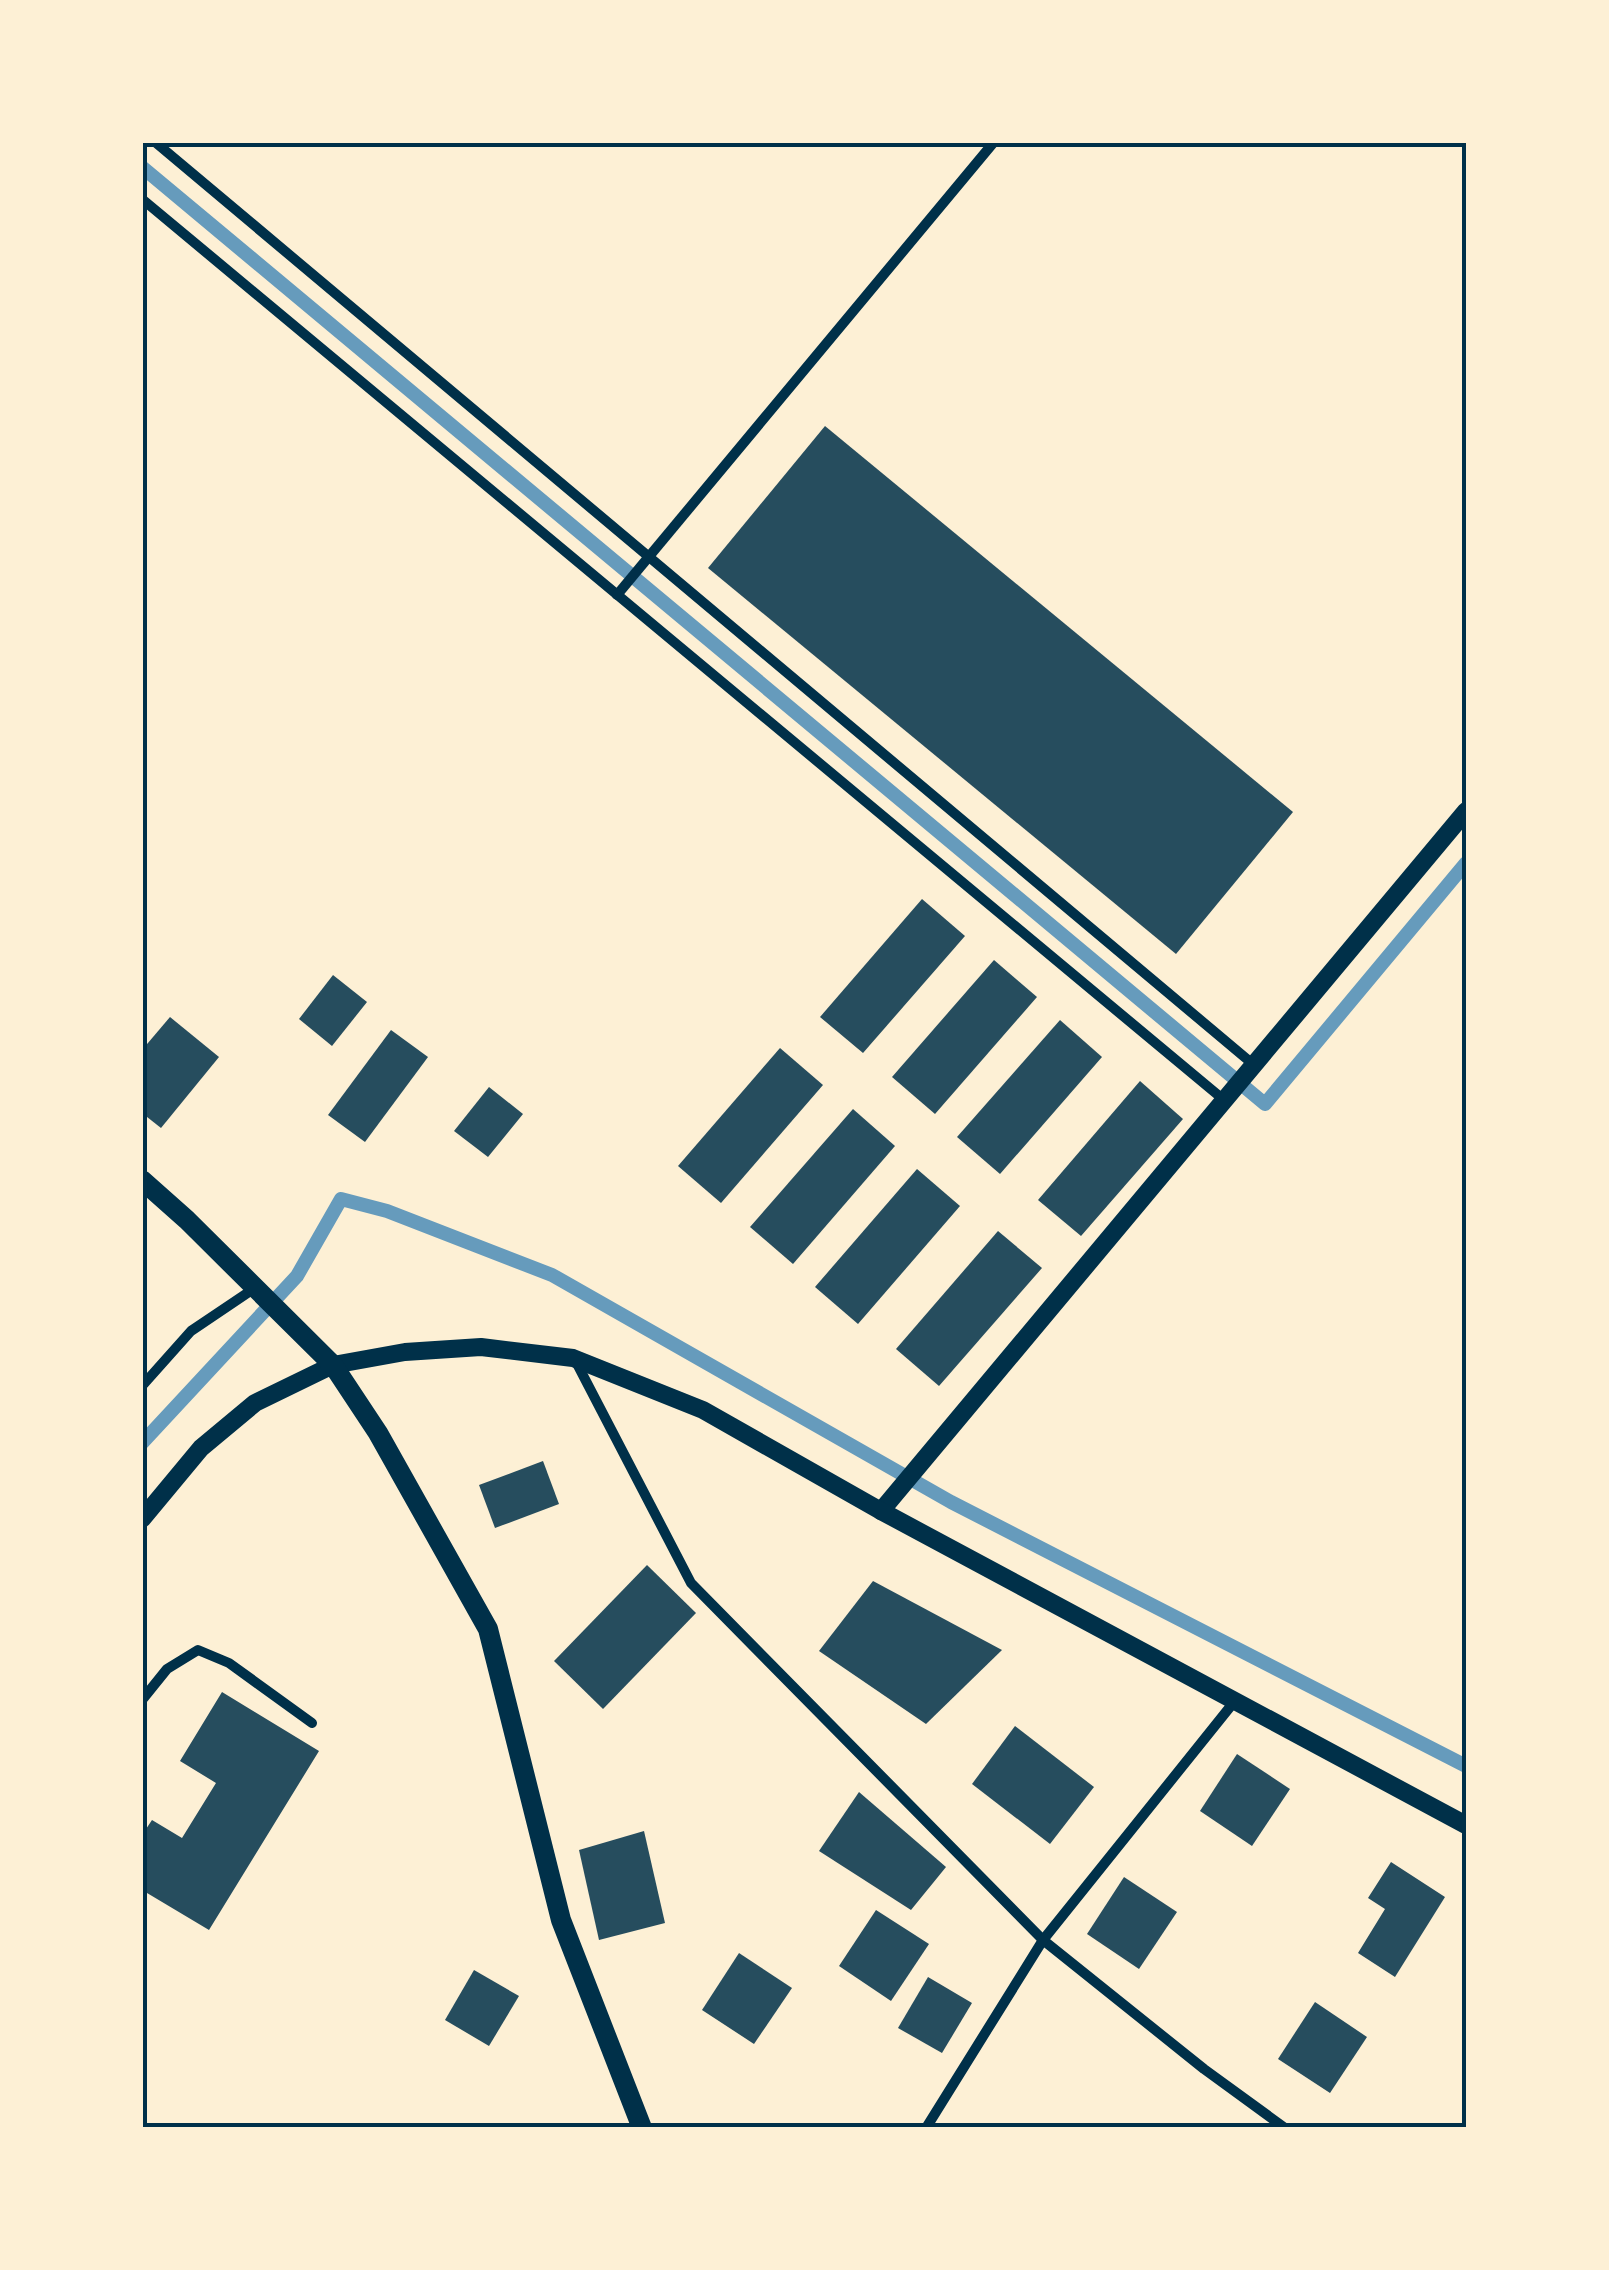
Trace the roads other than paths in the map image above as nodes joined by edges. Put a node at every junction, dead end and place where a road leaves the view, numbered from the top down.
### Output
1 (155, 142) edge
2 (994, 142) edge
3 (142, 199) edge
4 (650, 558) junction
5 (617, 595) junction
6 (1466, 811) edge
7 (1254, 1065) junction
8 (1224, 1100) junction
9 (142, 1180) edge
10 (254, 1288) junction
11 (573, 1358) junction
12 (333, 1366) junction
13 (142, 1386) edge
14 (881, 1511) junction
15 (142, 1519) edge
16 (142, 1700) edge
17 (1234, 1702) junction
18 (312, 1723) dead end
19 (1466, 1825) edge
20 (1043, 1940) junction
21 (642, 2128) edge
22 (926, 2128) edge
23 (1285, 2128) edge

1 - 4 street
2 - 4 street
3 - 5 street
4 - 5 street
4 - 7 street
5 - 8 street
6 - 7 street
7 - 8 street
8 - 14 street
9 - 10 main road
10 - 12 main road
10 - 13 street
11 - 12 street
11 - 14 street
11 - 20 street
12 - 15 street
12 - 21 main road
14 - 17 street
16 - 18 street
17 - 19 street
17 - 20 street
20 - 22 street
20 - 23 street

